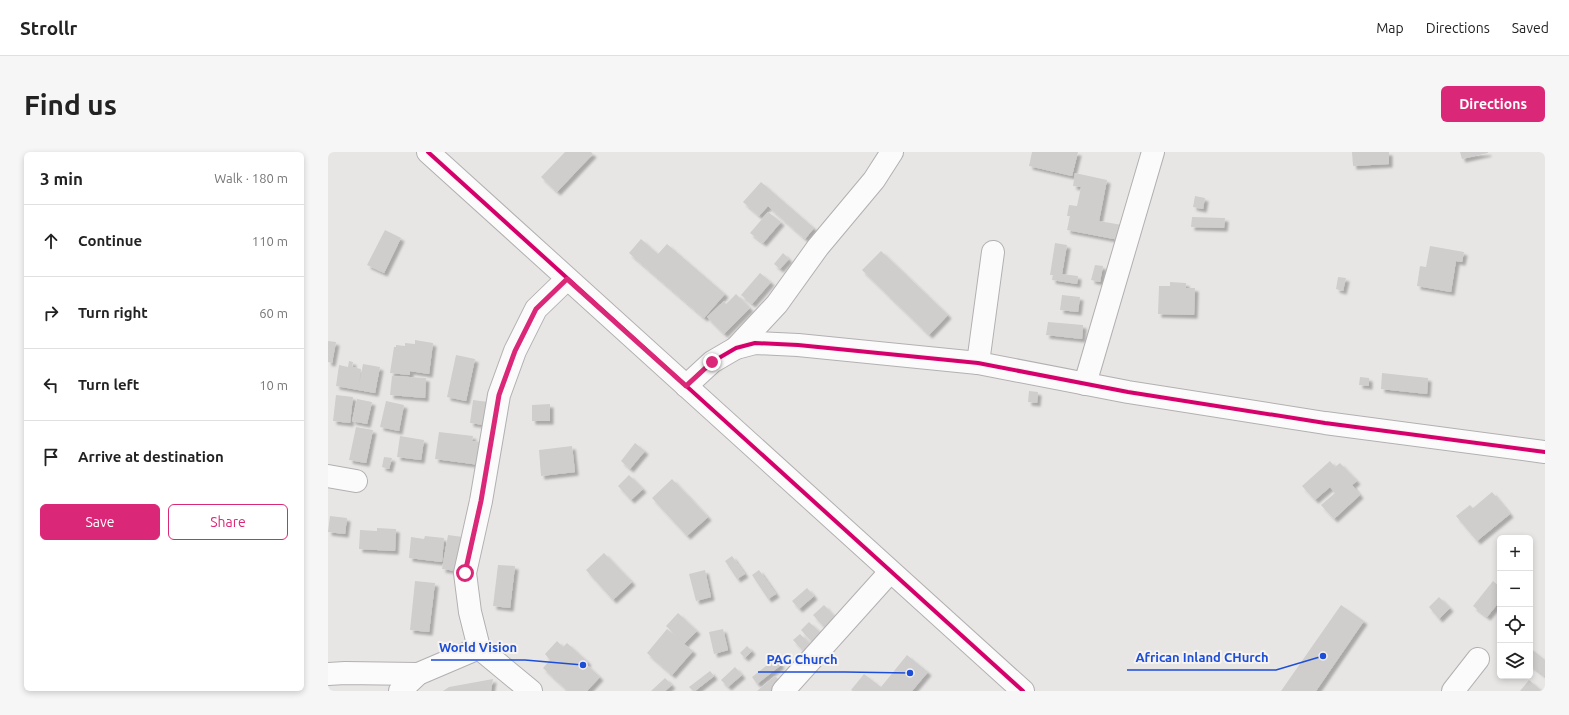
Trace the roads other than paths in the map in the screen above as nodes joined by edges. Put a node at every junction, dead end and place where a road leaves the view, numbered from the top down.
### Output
1 (428, 152) edge
2 (892, 152) edge
3 (1153, 152) edge
4 (993, 252) dead end
5 (567, 279) junction
6 (736, 348) junction
7 (978, 364) junction
8 (1085, 384) junction
9 (686, 386) junction
10 (1545, 452) edge
11 (328, 476) edge
12 (356, 481) dead end
13 (890, 572) junction
14 (479, 648) junction
15 (1478, 659) dead end
16 (328, 674) edge
17 (418, 674) junction
18 (400, 691) edge
19 (531, 691) edge
20 (783, 691) edge
21 (1023, 691) edge
22 (1453, 691) edge

1 - 5 street
2 - 6 street
3 - 8 street
4 - 7 street
5 - 9 street
5 - 14 street
6 - 7 street
6 - 9 street
7 - 8 street
8 - 10 street
9 - 13 street
11 - 12 street
13 - 20 street
13 - 21 street
14 - 17 street
14 - 19 street
15 - 22 street
16 - 17 street
17 - 18 street

